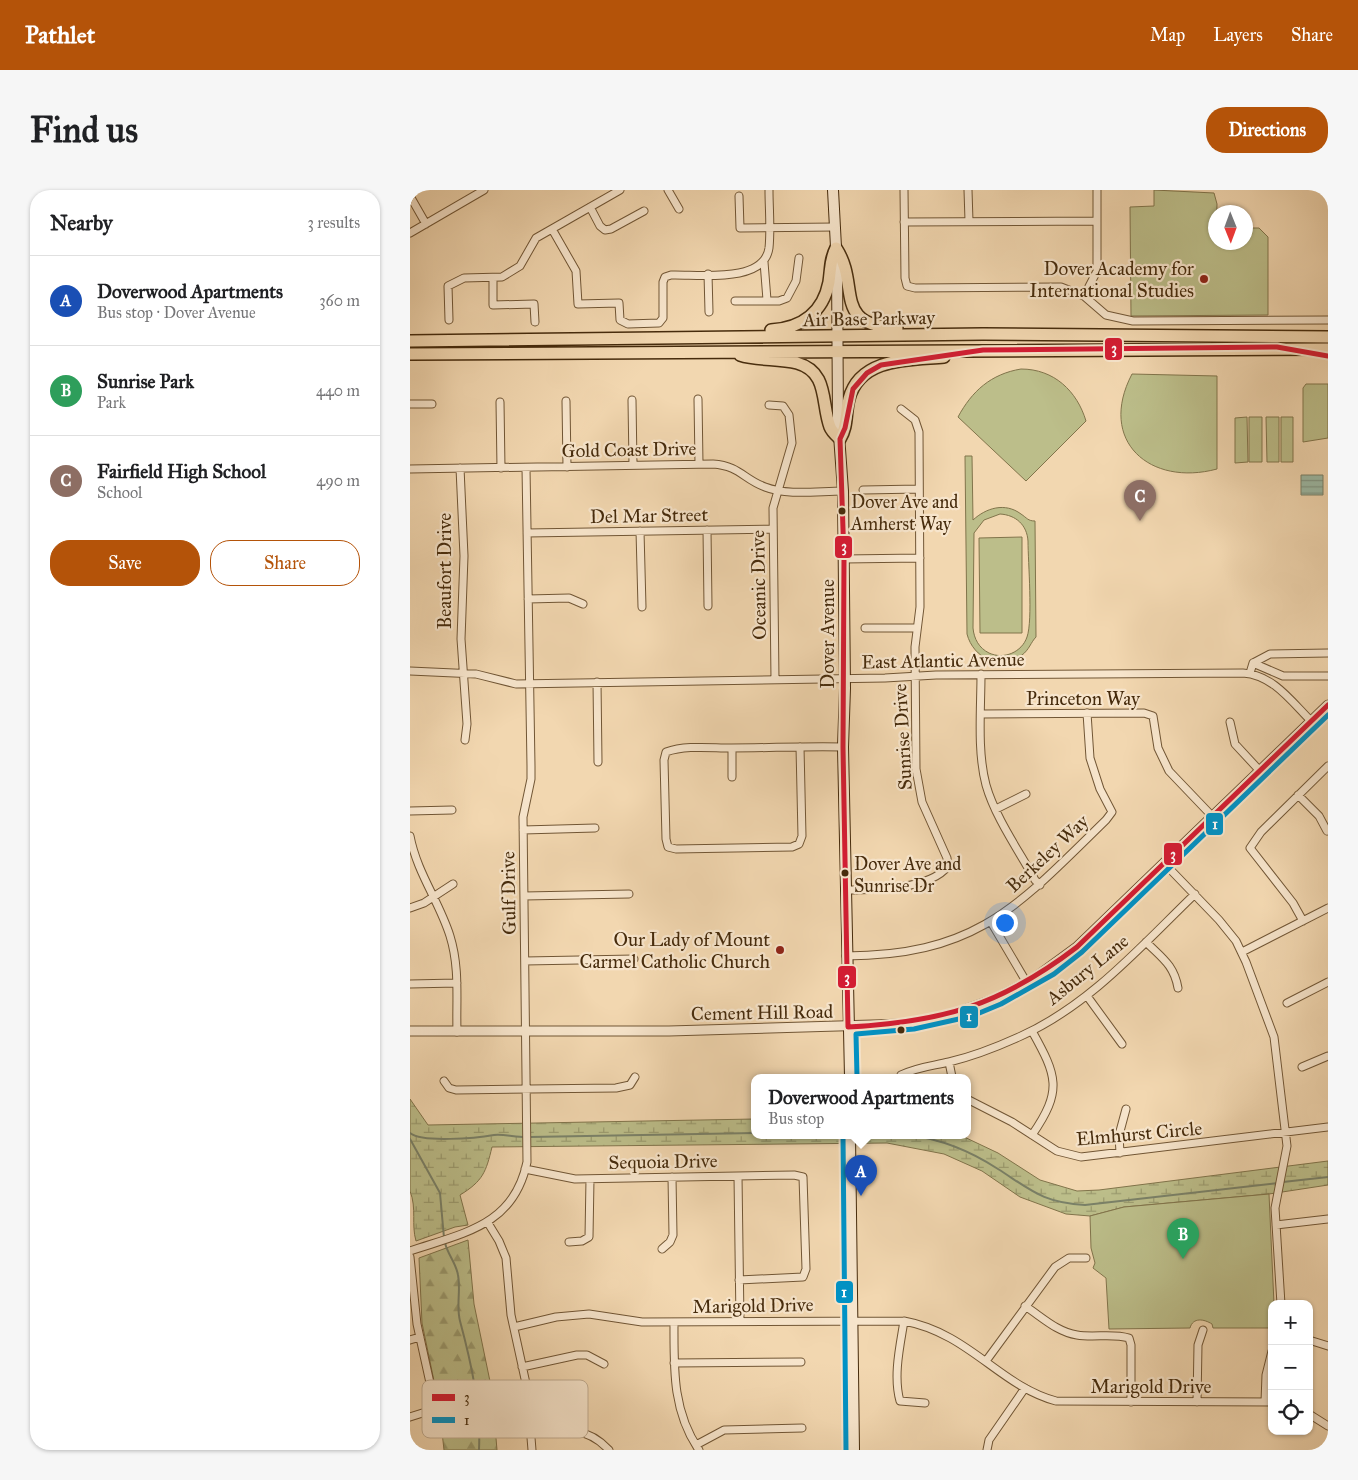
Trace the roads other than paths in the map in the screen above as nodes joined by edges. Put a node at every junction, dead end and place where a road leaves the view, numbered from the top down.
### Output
1 (484, 190) edge
2 (620, 190) edge
3 (668, 190) edge
4 (769, 190) edge
5 (833, 190) edge
6 (904, 190) edge
7 (968, 190) edge
8 (1097, 190) edge
9 (410, 196) edge
10 (739, 196) dead end
11 (590, 207) junction
12 (679, 209) dead end
13 (644, 211) dead end
14 (969, 221) junction
15 (1097, 221) junction
16 (904, 222) junction
17 (426, 224) junction
18 (769, 227) junction
19 (835, 227) junction
20 (552, 229) junction
21 (410, 233) edge
22 (836, 248) junction
23 (799, 258) dead end
24 (764, 262) junction
25 (708, 274) junction
26 (493, 278) junction
27 (1084, 296) junction
28 (767, 300) junction
29 (735, 301) dead end
30 (709, 312) dead end
31 (450, 320) dead end
32 (1328, 320) edge
33 (534, 322) dead end
34 (1328, 332) edge
35 (943, 334) junction
36 (838, 336) junction
37 (1328, 337) edge
38 (712, 338) junction
39 (410, 342) edge
40 (1277, 342) junction
41 (1328, 349) edge
42 (983, 350) junction
43 (838, 351) junction
44 (727, 352) junction
45 (410, 354) edge
46 (1328, 356) edge
47 (698, 399) dead end
48 (632, 400) dead end
49 (566, 401) dead end
50 (500, 402) dead end
51 (410, 404) edge
52 (432, 404) dead end
53 (769, 405) dead end
54 (901, 409) dead end
55 (840, 440) junction
56 (699, 464) junction
57 (633, 466) junction
58 (567, 467) junction
59 (460, 468) junction
60 (501, 468) junction
61 (526, 468) junction
62 (410, 469) edge
63 (777, 490) junction
64 (863, 490) dead end
65 (919, 490) junction
66 (843, 491) junction
67 (773, 529) junction
68 (707, 530) junction
69 (640, 531) junction
70 (527, 533) junction
71 (920, 558) junction
72 (844, 559) junction
73 (528, 599) junction
74 (584, 604) dead end
75 (708, 606) dead end
76 (642, 607) dead end
77 (865, 628) dead end
78 (917, 628) junction
79 (1328, 653) edge
80 (1253, 663) junction
81 (410, 671) edge
82 (463, 673) junction
83 (1250, 673) junction
84 (981, 674) junction
85 (915, 676) junction
86 (1328, 676) edge
87 (845, 679) junction
88 (775, 680) junction
89 (597, 682) junction
90 (529, 684) junction
91 (1328, 705) edge
92 (1087, 713) junction
93 (982, 714) junction
94 (1311, 721) junction
95 (1230, 722) dead end
96 (465, 740) dead end
97 (800, 747) junction
98 (843, 747) junction
99 (732, 748) junction
100 (598, 762) dead end
101 (1328, 766) edge
102 (1260, 771) junction
103 (732, 777) dead end
104 (1026, 794) dead end
105 (1298, 795) junction
106 (996, 809) junction
107 (452, 810) dead end
108 (410, 811) edge
109 (1212, 816) junction
110 (595, 828) dead end
111 (523, 830) junction
112 (1327, 831) edge
113 (410, 836) edge
114 (1164, 863) junction
115 (453, 884) dead end
116 (1040, 885) junction
117 (846, 890) junction
118 (629, 894) dead end
119 (1195, 894) junction
120 (433, 896) junction
121 (524, 896) junction
122 (410, 908) edge
123 (1328, 908) edge
124 (1303, 921) junction
125 (991, 922) junction
126 (1146, 942) junction
127 (1242, 952) junction
128 (846, 956) junction
129 (634, 959) dead end
130 (525, 960) junction
131 (1328, 982) edge
132 (457, 983) junction
133 (1027, 983) junction
134 (410, 984) edge
135 (1178, 988) dead end
136 (1086, 996) junction
137 (1287, 1003) dead end
138 (848, 1027) junction
139 (410, 1031) edge
140 (1032, 1031) junction
141 (457, 1032) junction
142 (525, 1033) junction
143 (1122, 1044) dead end
144 (1328, 1056) edge
145 (948, 1062) junction
146 (1302, 1067) dead end
147 (850, 1074) edge
148 (903, 1074) edge
149 (951, 1074) edge
150 (635, 1077) dead end
151 (444, 1081) dead end
152 (527, 1090) junction
153 (971, 1101) edge
154 (1126, 1109) dead end
155 (1328, 1127) edge
156 (1286, 1134) junction
157 (1032, 1135) junction
158 (850, 1139) edge
159 (1120, 1154) junction
160 (526, 1169) junction
161 (738, 1176) junction
162 (672, 1177) junction
163 (590, 1179) junction
164 (1328, 1219) edge
165 (488, 1223) junction
166 (1276, 1225) junction
167 (569, 1242) dead end
168 (662, 1249) dead end
169 (410, 1251) edge
170 (410, 1257) edge
171 (1086, 1258) dead end
172 (739, 1280) junction
173 (1281, 1300) edge
174 (1025, 1306) junction
175 (852, 1320) junction
176 (740, 1321) junction
177 (904, 1321) junction
178 (674, 1322) junction
179 (514, 1327) junction
180 (1203, 1330) dead end
181 (420, 1337) junction
182 (410, 1340) edge
183 (1313, 1341) edge
184 (1328, 1346) edge
185 (986, 1361) junction
186 (801, 1362) dead end
187 (674, 1363) junction
188 (604, 1364) dead end
189 (522, 1367) junction
190 (1268, 1368) edge
191 (429, 1380) edge
192 (525, 1380) edge
193 (1025, 1388) junction
194 (1131, 1402) junction
195 (1197, 1402) junction
196 (1268, 1402) edge
197 (924, 1403) dead end
198 (422, 1413) edge
199 (410, 1417) edge
200 (1313, 1417) edge
201 (1328, 1426) edge
202 (802, 1428) dead end
203 (588, 1434) edge
204 (698, 1447) edge
205 (609, 1450) edge
206 (854, 1450) edge
207 (987, 1450) edge

1 - 17 street
2 - 11 street
3 - 12 street
4 - 18 street
5 - 19 main road, Dover Avenue
6 - 16 street
7 - 14 street
8 - 15 street
9 - 17 street
10 - 18 street
11 - 13 street
11 - 20 street
14 - 15 street
14 - 16 street
15 - 27 street
16 - 27 street
17 - 21 street
18 - 19 street
18 - 24 street
19 - 22 main road, Dover Avenue
20 - 25 street
20 - 26 street
22 - 35 main road
22 - 36 main road, Dover Avenue
22 - 38 main road
23 - 28 street
24 - 25 street
24 - 28 street
25 - 30 street
26 - 31 street
26 - 33 street
27 - 32 street
28 - 29 street
34 - 40 main road
35 - 36 main road, Air Base Parkway
35 - 40 main road, Air Base Parkway
36 - 38 main road, Air Base Parkway
36 - 43 main road, Dover Avenue
37 - 40 main road, Air Base Parkway
38 - 39 main road, Air Base Parkway
40 - 41 main road, Air Base Parkway
40 - 42 main road, Air Base Parkway
40 - 46 main road
42 - 43 main road, Air Base Parkway
42 - 55 main road
43 - 44 main road, Air Base Parkway
43 - 55 main road, Dover Avenue
44 - 45 main road, Air Base Parkway
44 - 55 main road
47 - 56 street
48 - 57 street
49 - 58 street
50 - 60 street
51 - 52 street
53 - 63 street, Oceanic Drive
54 - 65 street, Sunrise Drive
55 - 66 main road, Dover Avenue
56 - 57 street, Gold Coast Drive
56 - 63 street, Gold Coast Drive
57 - 58 street, Gold Coast Drive
58 - 61 street, Gold Coast Drive
59 - 60 street, Gold Coast Drive
59 - 62 street, Gold Coast Drive
59 - 82 street, Beaufort Drive
60 - 61 street, Gold Coast Drive
61 - 70 street, Gulf Drive
63 - 66 street, Gold Coast Drive
63 - 67 street, Oceanic Drive
64 - 65 street
65 - 71 street, Sunrise Drive
66 - 72 main road, Dover Avenue
67 - 68 street, Del Mar Street
67 - 88 street, Oceanic Drive
68 - 69 street, Del Mar Street
68 - 75 street
69 - 70 street, Del Mar Street
69 - 76 street
70 - 73 street, Gulf Drive
71 - 72 street
71 - 78 street, Sunrise Drive
72 - 87 main road, Dover Avenue
73 - 74 street
73 - 90 street, Gulf Drive
77 - 78 street
78 - 85 street, Sunrise Drive
79 - 80 street
80 - 83 street
80 - 86 street
81 - 82 street, East Atlantic Avenue
82 - 90 street, East Atlantic Avenue
82 - 96 street, Beaufort Drive
83 - 84 street, East Atlantic Avenue
83 - 94 street, East Atlantic Avenue
84 - 85 street, East Atlantic Avenue
84 - 93 street
85 - 87 street, East Atlantic Avenue
85 - 117 street, Sunrise Drive
87 - 88 street, East Atlantic Avenue
87 - 98 main road, Dover Avenue
88 - 89 street, East Atlantic Avenue
89 - 90 street, East Atlantic Avenue
89 - 100 street
90 - 111 street, Gulf Drive
91 - 94 street, Cement Hill Road
92 - 93 street, Princeton Way
92 - 109 street, Princeton Way
92 - 116 street, Berkeley Way
93 - 106 street
94 - 102 street, Cement Hill Road
95 - 102 street
97 - 98 street
97 - 99 street
97 - 99 street
98 - 117 main road, Dover Avenue
99 - 103 street
101 - 105 street
102 - 109 street, Cement Hill Road
104 - 106 street
105 - 112 street
105 - 124 street
106 - 116 street
107 - 108 street
109 - 114 street, Cement Hill Road
110 - 111 street
111 - 121 street, Gulf Drive
113 - 120 street
114 - 119 street
114 - 133 street, Cement Hill Road
115 - 120 street
116 - 125 street, Berkeley Way
117 - 128 main road, Dover Avenue
118 - 121 street
119 - 126 street, Asbury Lane
119 - 127 street
120 - 122 street
120 - 132 street
121 - 130 street, Gulf Drive
123 - 124 street
124 - 127 street
125 - 128 street, Berkeley Way
125 - 133 street
126 - 135 street
126 - 136 street, Asbury Lane
127 - 156 street
128 - 138 main road, Dover Avenue
129 - 130 street
130 - 142 street, Gulf Drive
131 - 137 street
132 - 134 street
132 - 141 street
133 - 138 street, Cement Hill Road
136 - 140 street, Asbury Lane
136 - 143 street
138 - 142 street, Cement Hill Road
138 - 147 main road, Dover Avenue
139 - 141 street, Cement Hill Road
140 - 145 street, Asbury Lane
140 - 157 street
141 - 142 street, Cement Hill Road
142 - 152 street, Gulf Drive
144 - 146 street
145 - 148 street, Asbury Lane
145 - 149 street
150 - 152 street
151 - 152 street
152 - 160 street, Gulf Drive
153 - 157 street, Elmhurst Circle
154 - 159 street
155 - 156 street, Elmhurst Circle
156 - 159 street, Elmhurst Circle
156 - 166 street
157 - 159 street, Elmhurst Circle
158 - 175 main road
160 - 163 street, Sequoia Drive
160 - 165 street, Gulf Drive
161 - 162 street, Sequoia Drive
161 - 172 street
161 - 172 street, Sequoia Drive
162 - 163 street, Sequoia Drive
162 - 168 street
163 - 167 street
164 - 166 street
165 - 169 street, Gulf Drive
165 - 179 street
166 - 173 street
170 - 181 street
171 - 174 street
172 - 176 street
174 - 185 street
174 - 194 street
175 - 176 street, Marigold Drive
175 - 177 street, Marigold Drive
175 - 206 main road
176 - 178 street, Marigold Drive
177 - 185 street, Marigold Drive
177 - 197 street
178 - 179 street, Marigold Drive
178 - 187 street
179 - 189 street
180 - 195 street
181 - 182 street
181 - 191 street
183 - 184 street
185 - 193 street, Marigold Drive
186 - 187 street
187 - 204 street
188 - 189 street
189 - 192 street
190 - 196 street
193 - 194 street, Marigold Drive
193 - 207 street
194 - 195 street, Marigold Drive
195 - 196 street, Marigold Drive
198 - 199 street
200 - 201 street
202 - 204 street
203 - 205 street

